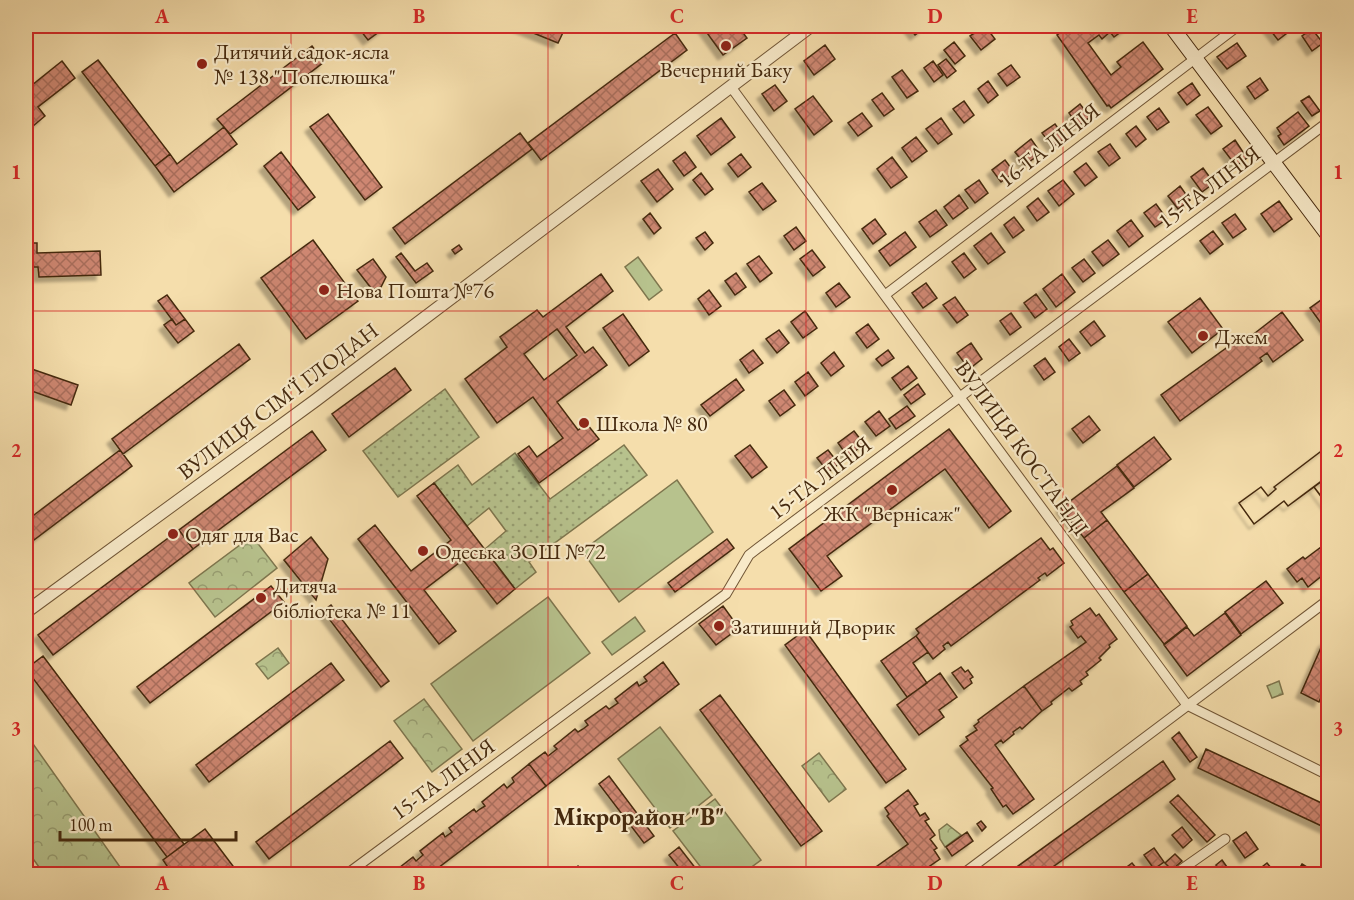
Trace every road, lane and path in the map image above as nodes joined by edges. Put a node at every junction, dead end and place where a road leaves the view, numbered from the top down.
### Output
1 (811, 26) edge
2 (1171, 26) edge
3 (1238, 26) edge
4 (1195, 58) junction
5 (731, 87) junction
6 (1329, 122) edge
7 (1274, 163) junction
8 (1329, 235) edge
9 (885, 296) junction
10 (960, 397) junction
11 (1329, 600) edge
12 (26, 612) edge
13 (1187, 705) junction
14 (1329, 775) edge
15 (1225, 839) dead end
16 (346, 874) edge
17 (963, 874) edge
18 (1174, 874) edge

1 - 5 street, ВУЛИЦЯ СІМ'Ї ГЛОДАН
2 - 4 main road
3 - 4 street, 16-ТА ЛІНІЯ
4 - 7 main road
4 - 9 street, 16-ТА ЛІНІЯ
5 - 9 street, ВУЛИЦЯ КОСТАНДІ
5 - 12 street, ВУЛИЦЯ СІМ'Ї ГЛОДАН
6 - 7 street, 15-ТА ЛІНІЯ
7 - 8 main road
7 - 10 street, 15-ТА ЛІНІЯ
9 - 10 street, ВУЛИЦЯ КОСТАНДІ
10 - 13 street, ВУЛИЦЯ КОСТАНДІ
10 - 16 street, 15-ТА ЛІНІЯ
11 - 13 street
13 - 14 street, ВУЛИЦЯ КОСТАНДІ
13 - 17 street
15 - 18 street

